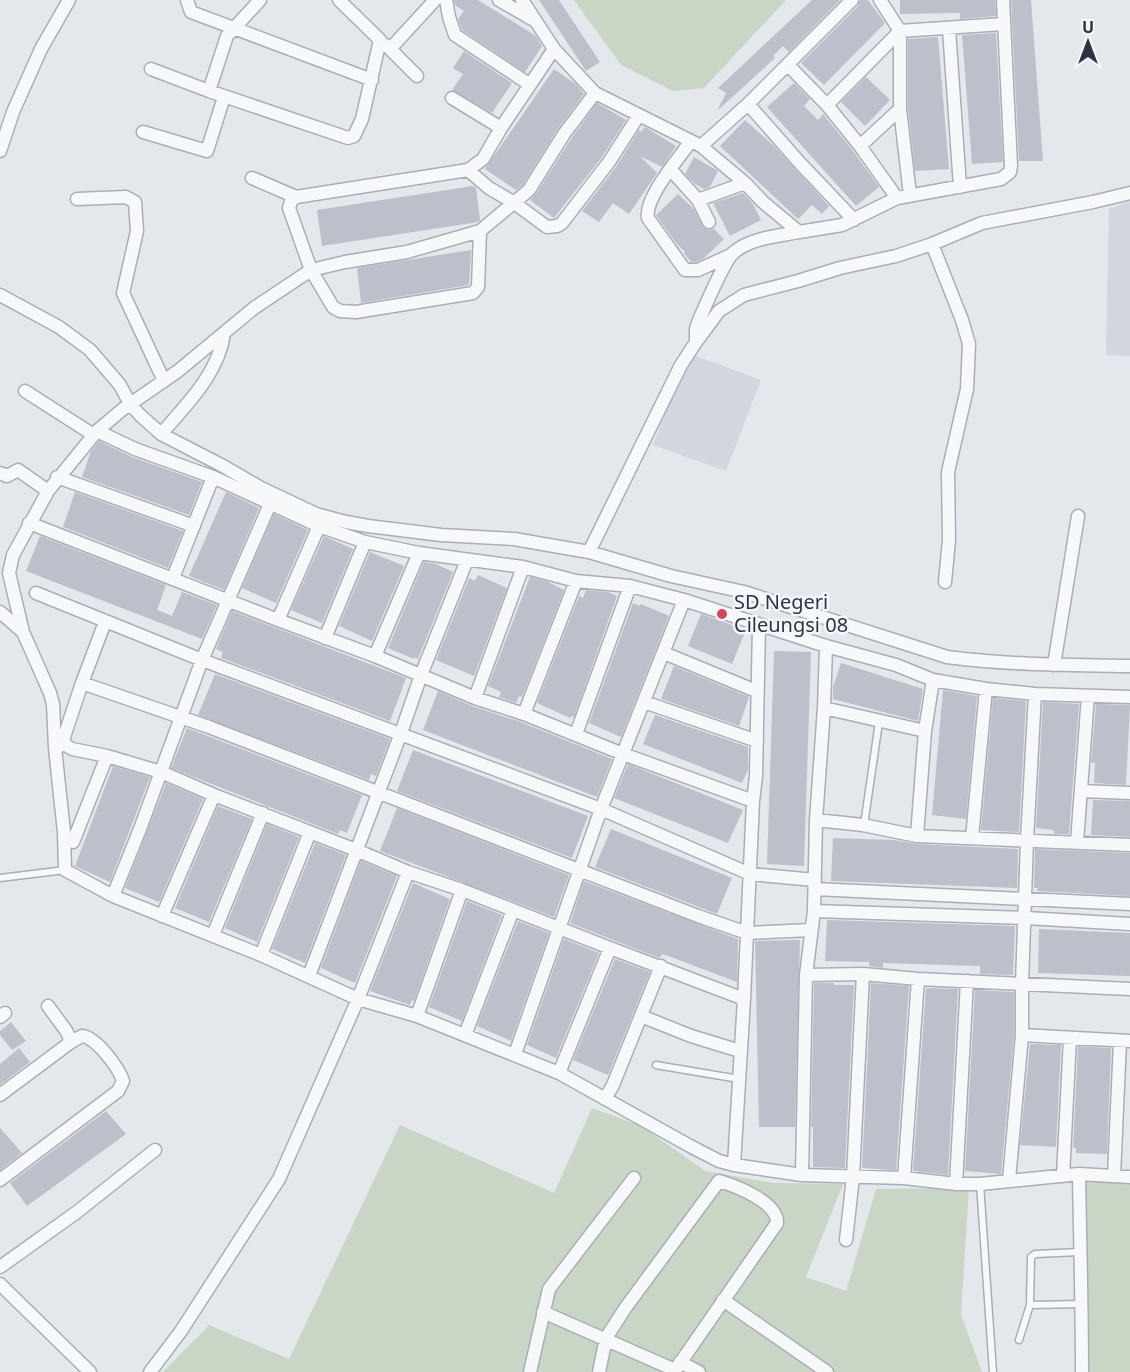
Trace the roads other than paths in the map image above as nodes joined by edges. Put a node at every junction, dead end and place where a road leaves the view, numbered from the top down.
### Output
1 (69, 0) edge
2 (187, 0) edge
3 (260, 0) edge
4 (340, 0) edge
5 (435, 0) edge
6 (446, 0) edge
7 (499, 0) edge
8 (522, 0) edge
9 (852, 0) edge
10 (880, 0) edge
11 (1003, 0) edge
12 (534, 21) junction
13 (1003, 24) junction
14 (233, 29) junction
15 (949, 29) junction
16 (900, 31) junction
17 (380, 40) junction
18 (390, 49) junction
19 (554, 50) junction
20 (788, 65) junction
21 (151, 69) dead end
22 (417, 76) dead end
23 (372, 80) junction
24 (529, 84) junction
25 (209, 91) junction
26 (595, 93) junction
27 (224, 97) junction
28 (452, 98) dead end
29 (748, 104) junction
30 (827, 105) junction
31 (900, 109) junction
32 (639, 115) junction
33 (501, 128) junction
34 (143, 132) dead end
35 (696, 144) junction
36 (860, 146) junction
37 (0, 151) edge
38 (468, 170) junction
39 (671, 170) junction
40 (252, 178) dead end
41 (745, 183) junction
42 (960, 187) junction
43 (1130, 193) edge
44 (296, 197) junction
45 (903, 197) junction
46 (77, 199) dead end
47 (698, 200) junction
48 (513, 202) junction
49 (854, 220) junction
50 (709, 222) dead end
51 (480, 231) junction
52 (799, 232) junction
53 (932, 244) junction
54 (733, 254) junction
55 (311, 270) junction
56 (0, 295) edge
57 (224, 333) junction
58 (696, 342) junction
59 (164, 381) junction
60 (25, 391) dead end
61 (130, 404) junction
62 (95, 433) junction
63 (161, 434) junction
64 (0, 473) edge
65 (57, 477) junction
66 (213, 477) junction
67 (48, 491) junction
68 (270, 504) junction
69 (1078, 516) dead end
70 (29, 523) junction
71 (194, 526) junction
72 (319, 526) junction
73 (365, 542) junction
74 (590, 552) junction
75 (419, 553) junction
76 (467, 560) junction
77 (523, 567) junction
78 (173, 578) junction
79 (576, 580) junction
80 (945, 582) dead end
81 (630, 586) junction
82 (36, 593) dead end
83 (227, 600) junction
84 (684, 600) junction
85 (0, 612) edge
86 (278, 620) junction
87 (105, 622) junction
88 (759, 625) junction
89 (23, 632) junction
90 (325, 638) junction
91 (826, 646) junction
92 (664, 653) junction
93 (375, 656) junction
94 (202, 660) junction
95 (1054, 665) junction
96 (1130, 666) edge
97 (421, 675) junction
98 (933, 680) junction
99 (82, 683) junction
100 (986, 689) junction
101 (756, 691) junction
102 (1035, 694) junction
103 (1088, 696) junction
104 (1130, 697) edge
105 (475, 698) junction
106 (644, 702) junction
107 (824, 708) junction
108 (524, 714) junction
109 (182, 717) junction
110 (879, 722) junction
111 (925, 731) junction
112 (401, 734) junction
113 (576, 734) junction
114 (757, 741) junction
115 (59, 746) junction
116 (623, 754) junction
117 (107, 756) junction
118 (161, 772) junction
119 (378, 791) junction
120 (1082, 791) junction
121 (1130, 793) edge
122 (214, 795) junction
123 (753, 801) junction
124 (601, 809) junction
125 (263, 813) junction
126 (816, 820) junction
127 (863, 825) junction
128 (310, 832) junction
129 (917, 836) junction
130 (972, 838) junction
131 (1027, 840) junction
132 (73, 842) dead end
133 (1077, 842) junction
134 (1130, 845) edge
135 (356, 850) junction
136 (579, 869) junction
137 (65, 870) junction
138 (408, 872) junction
139 (750, 874) junction
140 (0, 878) edge
141 (815, 885) junction
142 (462, 890) junction
143 (113, 896) junction
144 (1026, 898) junction
145 (1130, 904) edge
146 (513, 910) junction
147 (814, 910) junction
148 (162, 916) junction
149 (1026, 918) junction
150 (1130, 924) edge
151 (560, 929) junction
152 (811, 930) junction
153 (747, 933) junction
154 (213, 935) junction
155 (610, 948) junction
156 (261, 955) junction
157 (661, 966) junction
158 (862, 974) junction
159 (806, 975) junction
160 (309, 976) junction
161 (918, 979) junction
162 (967, 981) junction
163 (1022, 983) junction
164 (1130, 989) edge
165 (358, 999) junction
166 (744, 999) junction
167 (48, 1006) dead end
168 (417, 1016) junction
169 (641, 1016) junction
170 (465, 1035) junction
171 (1022, 1035) junction
172 (1070, 1038) junction
173 (1125, 1041) edge
174 (71, 1042) junction
175 (740, 1051) junction
176 (515, 1054) junction
177 (656, 1065) dead end
178 (559, 1073) junction
179 (739, 1079) junction
180 (0, 1095) edge
181 (605, 1099) junction
182 (155, 1150) dead end
183 (719, 1161) junction
184 (734, 1166) junction
185 (1079, 1174) junction
186 (802, 1175) junction
187 (1063, 1176) junction
188 (1114, 1176) junction
189 (853, 1177) junction
190 (1130, 1177) edge
191 (633, 1178) dead end
192 (904, 1178) junction
193 (0, 1180) edge
194 (1009, 1180) junction
195 (719, 1181) junction
196 (956, 1184) junction
197 (980, 1184) junction
198 (846, 1240) dead end
199 (1080, 1252) junction
200 (0, 1267) edge
201 (0, 1284) edge
202 (723, 1300) junction
203 (1083, 1304) junction
204 (1030, 1305) junction
205 (543, 1312) junction
206 (606, 1338) junction
207 (1019, 1340) dead end
208 (677, 1368) edge
209 (90, 1372) edge
210 (150, 1372) edge
211 (530, 1372) edge
212 (599, 1372) edge
213 (699, 1372) edge
214 (827, 1372) edge
215 (993, 1372) edge
216 (1082, 1372) edge

1 - 37 street
2 - 14 street
3 - 14 street
4 - 17 street
5 - 18 street
6 - 24 street
7 - 12 street
8 - 12 street
9 - 20 street
10 - 16 street
11 - 13 street
12 - 19 street
13 - 15 street
13 - 42 street
14 - 23 street
14 - 25 street
15 - 16 street
15 - 42 street
16 - 30 street
16 - 31 street
17 - 18 street
17 - 23 street
18 - 22 street
19 - 24 street
19 - 26 street
20 - 29 street
20 - 30 street
21 - 25 street
23 - 27 street
24 - 33 street
25 - 27 street
26 - 32 street
26 - 48 street
27 - 34 street
28 - 33 street
29 - 35 street
29 - 49 street
30 - 36 street
31 - 36 street
31 - 45 street
32 - 35 street
32 - 48 street
33 - 38 street
35 - 39 street
35 - 41 street
36 - 45 street
38 - 44 street
38 - 48 street
39 - 47 street
39 - 54 street
40 - 44 street
41 - 47 street
41 - 52 street
42 - 45 street
43 - 53 street
44 - 55 street
45 - 49 street
46 - 59 street
47 - 50 street
48 - 51 street
49 - 52 street
51 - 55 street
51 - 55 street
52 - 54 street
53 - 58 street
53 - 80 street
54 - 58 street
55 - 57 street
56 - 61 street
57 - 59 street
57 - 63 street
58 - 74 street
59 - 61 street
60 - 62 street
61 - 62 street
61 - 63 street
62 - 65 street
62 - 66 street
63 - 74 street
64 - 67 street
65 - 67 street
65 - 71 street
66 - 68 street
66 - 71 street
67 - 70 street
68 - 72 street
68 - 83 street
69 - 95 street
70 - 78 street
70 - 89 street
71 - 78 street
72 - 73 street
72 - 86 street
73 - 75 street
73 - 90 street
74 - 95 street
75 - 76 street
75 - 93 street
76 - 77 street
76 - 97 street
77 - 79 street
77 - 105 street
78 - 83 street
79 - 81 street
79 - 108 street
81 - 84 street
81 - 113 street
82 - 87 street
83 - 86 street
83 - 94 street
84 - 88 street
84 - 92 street
85 - 89 street
86 - 90 street
87 - 94 street
87 - 99 street
88 - 91 street
88 - 101 street
89 - 115 street
90 - 93 street
91 - 98 street
91 - 107 street
92 - 101 street
92 - 106 street
93 - 97 street
94 - 109 street
94 - 112 street
95 - 96 street
97 - 105 street
97 - 112 street
98 - 100 street
98 - 111 street
99 - 109 street
99 - 115 street
100 - 102 street
100 - 130 street
101 - 114 street
102 - 103 street
102 - 131 street
103 - 104 street
103 - 120 street
105 - 108 street
106 - 114 street
106 - 116 street
107 - 110 street
107 - 126 street
108 - 113 street
109 - 118 street
109 - 119 street
110 - 111 street
110 - 127 lane
111 - 129 street
112 - 119 street
112 - 124 street
113 - 116 street
114 - 123 street
115 - 117 street
115 - 137 street
116 - 123 street
116 - 124 street
117 - 118 street
117 - 132 street
118 - 122 street
118 - 143 street
119 - 135 street
119 - 136 street
120 - 121 street
120 - 133 street
122 - 125 street
122 - 148 street
123 - 139 street
124 - 136 street
124 - 139 street
125 - 128 street
125 - 154 street
126 - 127 street
126 - 141 street
127 - 129 street
128 - 135 street
128 - 156 street
129 - 130 street
130 - 131 street
131 - 133 street
131 - 144 street
133 - 134 street
135 - 138 street
135 - 160 street
136 - 151 street
136 - 153 street
137 - 140 lane
137 - 143 street
138 - 142 street
138 - 165 street
139 - 141 street
139 - 153 street
141 - 144 street
141 - 147 street
142 - 146 street
142 - 168 street
143 - 148 street
144 - 145 street
144 - 149 street
146 - 151 street
146 - 170 street
147 - 149 street
147 - 152 street
148 - 154 street
149 - 150 street
149 - 163 street
151 - 155 street
151 - 176 street
152 - 153 street
152 - 159 street
153 - 166 street
154 - 156 street
155 - 157 street
155 - 178 street
156 - 160 street
157 - 166 street
157 - 169 street
158 - 159 street
158 - 161 street
158 - 189 street
159 - 186 street
160 - 165 street
161 - 162 street
161 - 192 street
162 - 163 street
162 - 196 street
163 - 164 street
163 - 171 street
165 - 168 street
165 - 210 street
166 - 175 street
167 - 174 street
168 - 170 street
169 - 175 street
169 - 181 street
170 - 176 street
171 - 172 street
171 - 194 street
172 - 173 street
172 - 187 street
173 - 188 street
174 - 180 street
174 - 193 street
175 - 179 street
176 - 178 street
177 - 179 lane
178 - 181 street
179 - 184 street
181 - 183 street
182 - 200 street
183 - 184 street
183 - 195 street
184 - 186 street
185 - 187 street
185 - 188 street
185 - 199 street
186 - 189 street
187 - 194 street
188 - 190 street
189 - 192 street
189 - 198 street
191 - 205 street
192 - 196 street
194 - 197 street
195 - 202 street
195 - 206 street
196 - 197 street
197 - 215 lane
199 - 203 street
199 - 204 lane
201 - 209 street
202 - 208 street
202 - 214 street
203 - 204 lane
203 - 216 street
204 - 207 lane
205 - 206 street
205 - 211 street
206 - 208 street
206 - 212 street
208 - 213 street

